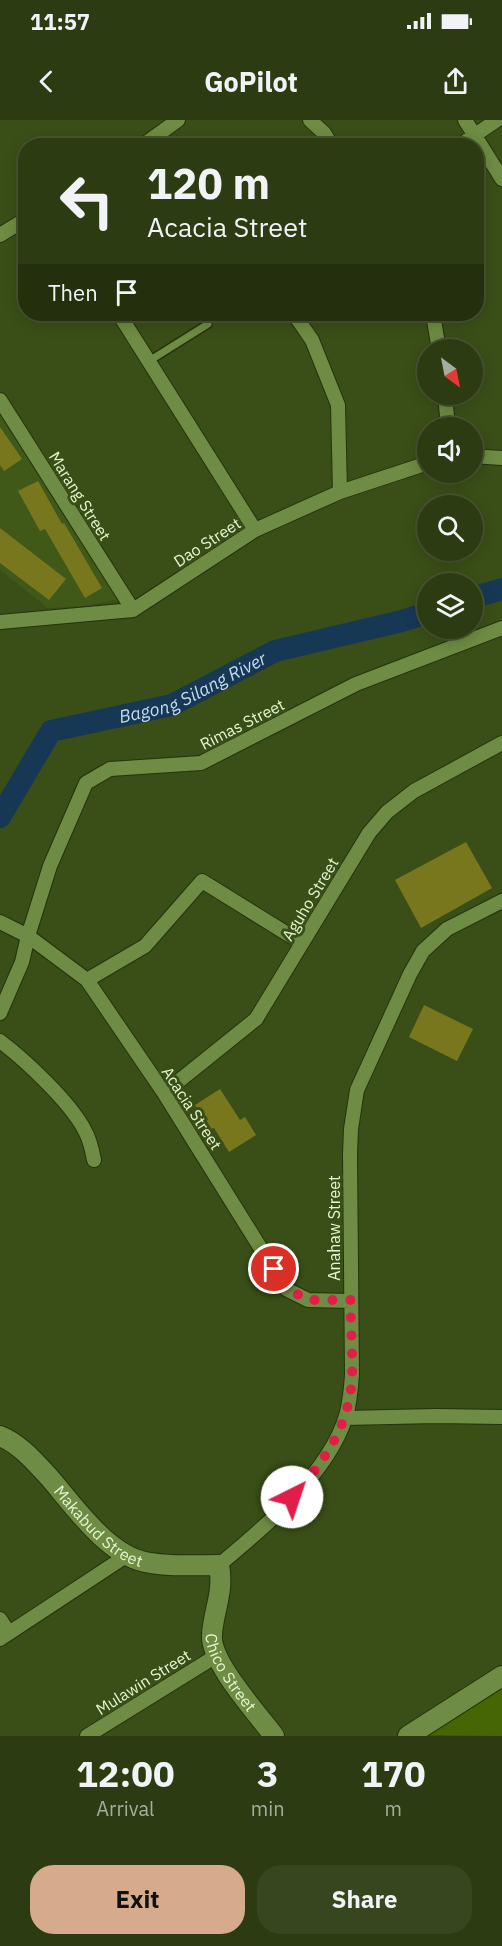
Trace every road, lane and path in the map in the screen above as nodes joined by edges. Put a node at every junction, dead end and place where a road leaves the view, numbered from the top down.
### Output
1 (178, 120) edge
2 (310, 120) edge
3 (465, 120) edge
4 (497, 120) edge
5 (476, 135) junction
6 (153, 138) edge
7 (327, 138) edge
8 (471, 138) edge
9 (478, 138) edge
10 (484, 149) edge
11 (502, 179) edge
12 (18, 224) edge
13 (0, 235) edge
14 (123, 321) edge
15 (299, 321) edge
16 (434, 321) edge
17 (208, 324) dead end
18 (437, 339) edge
19 (149, 361) junction
20 (0, 400) edge
21 (483, 457) edge
22 (502, 458) edge
23 (417, 467) edge
24 (340, 492) junction
25 (255, 530) junction
26 (133, 610) junction
27 (0, 622) edge
28 (502, 628) edge
29 (502, 743) edge
30 (501, 904) edge
31 (0, 922) edge
32 (28, 936) junction
33 (302, 943) junction
34 (87, 980) junction
35 (0, 1013) edge
36 (0, 1041) edge
37 (164, 1093) junction
38 (94, 1160) dead end
39 (351, 1300) junction
40 (502, 1417) edge
41 (345, 1418) junction
42 (2, 1434) edge
43 (126, 1556) junction
44 (219, 1565) junction
45 (0, 1619) edge
46 (4, 1636) edge
47 (216, 1656) junction
48 (502, 1676) edge
49 (417, 1734) edge
50 (87, 1736) edge
51 (274, 1736) edge

1 - 6 street
2 - 7 street
3 - 5 street
4 - 5 street
5 - 8 street
5 - 9 street
10 - 11 street
12 - 13 street
14 - 19 street
15 - 24 street
16 - 18 street
17 - 19 lane
19 - 25 street
20 - 26 street, Marang Street
21 - 22 street
23 - 24 street, Dao Street
24 - 25 street, Dao Street
25 - 26 street, Dao Street
26 - 27 street, Dao Street
28 - 32 street, Rimas Street
29 - 33 street, Aguho Street
30 - 39 street, Anahaw Street
31 - 32 street, Acacia Street
32 - 34 street, Acacia Street
32 - 35 street, Rimas Street
33 - 34 street
33 - 37 street, Aguho Street
34 - 37 street, Acacia Street
36 - 38 street
37 - 39 street, Acacia Street
39 - 41 street, Anahaw Street
40 - 41 street
41 - 44 street, Anahaw Street
42 - 43 street, Makabud Street
43 - 44 street, Makabud Street
43 - 46 street
44 - 47 street, Chico Street
45 - 46 street
47 - 50 street, Mulawin Street
47 - 51 street, Chico Street
48 - 49 street

